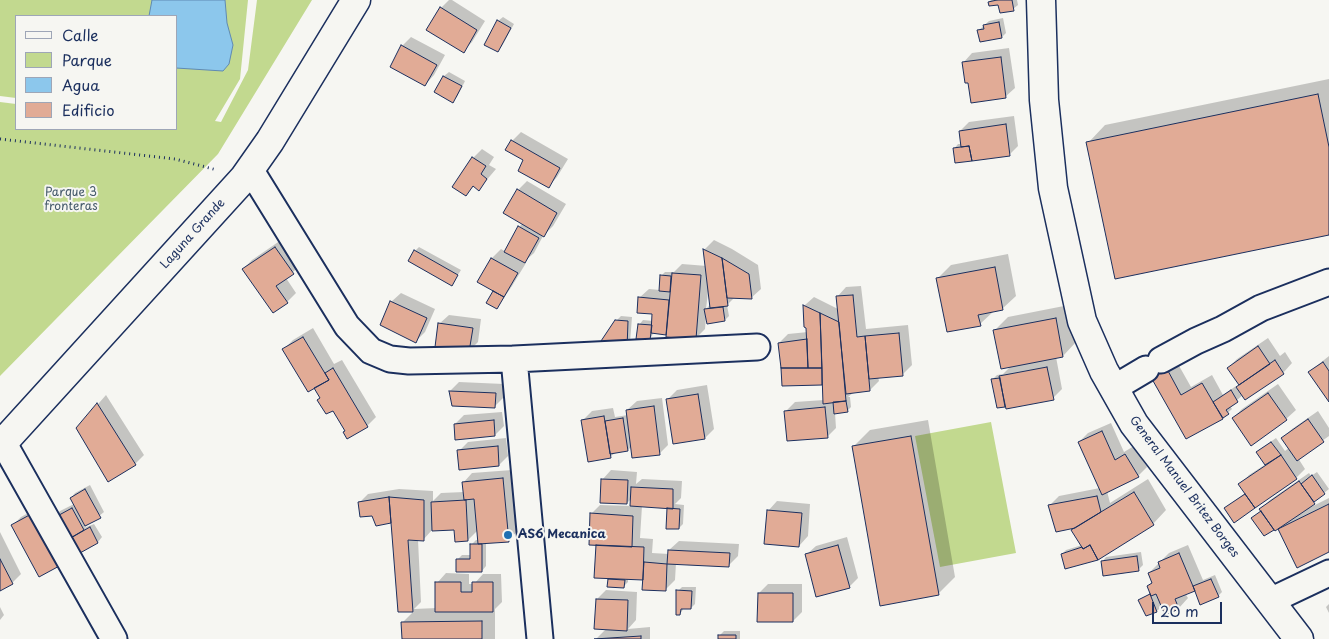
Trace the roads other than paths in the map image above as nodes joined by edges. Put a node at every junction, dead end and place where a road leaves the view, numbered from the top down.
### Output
1 (356, 0) edge
2 (1041, 0) edge
3 (247, 173) junction
4 (1329, 282) edge
5 (757, 347) dead end
6 (514, 359) junction
7 (1114, 388) junction
8 (2, 444) edge
9 (1329, 572) edge
10 (1270, 601) junction
11 (114, 639) edge
12 (540, 639) edge
13 (1299, 639) edge

1 - 3 main road, Laguna Grande
2 - 7 main road, General Manuel Britez Borges
3 - 6 street
3 - 8 main road, Laguna Grande
4 - 7 street
5 - 6 street
6 - 12 street
7 - 10 main road, General Manuel Britez Borges
8 - 11 street
9 - 10 street
10 - 13 main road, General Manuel Britez Borges

